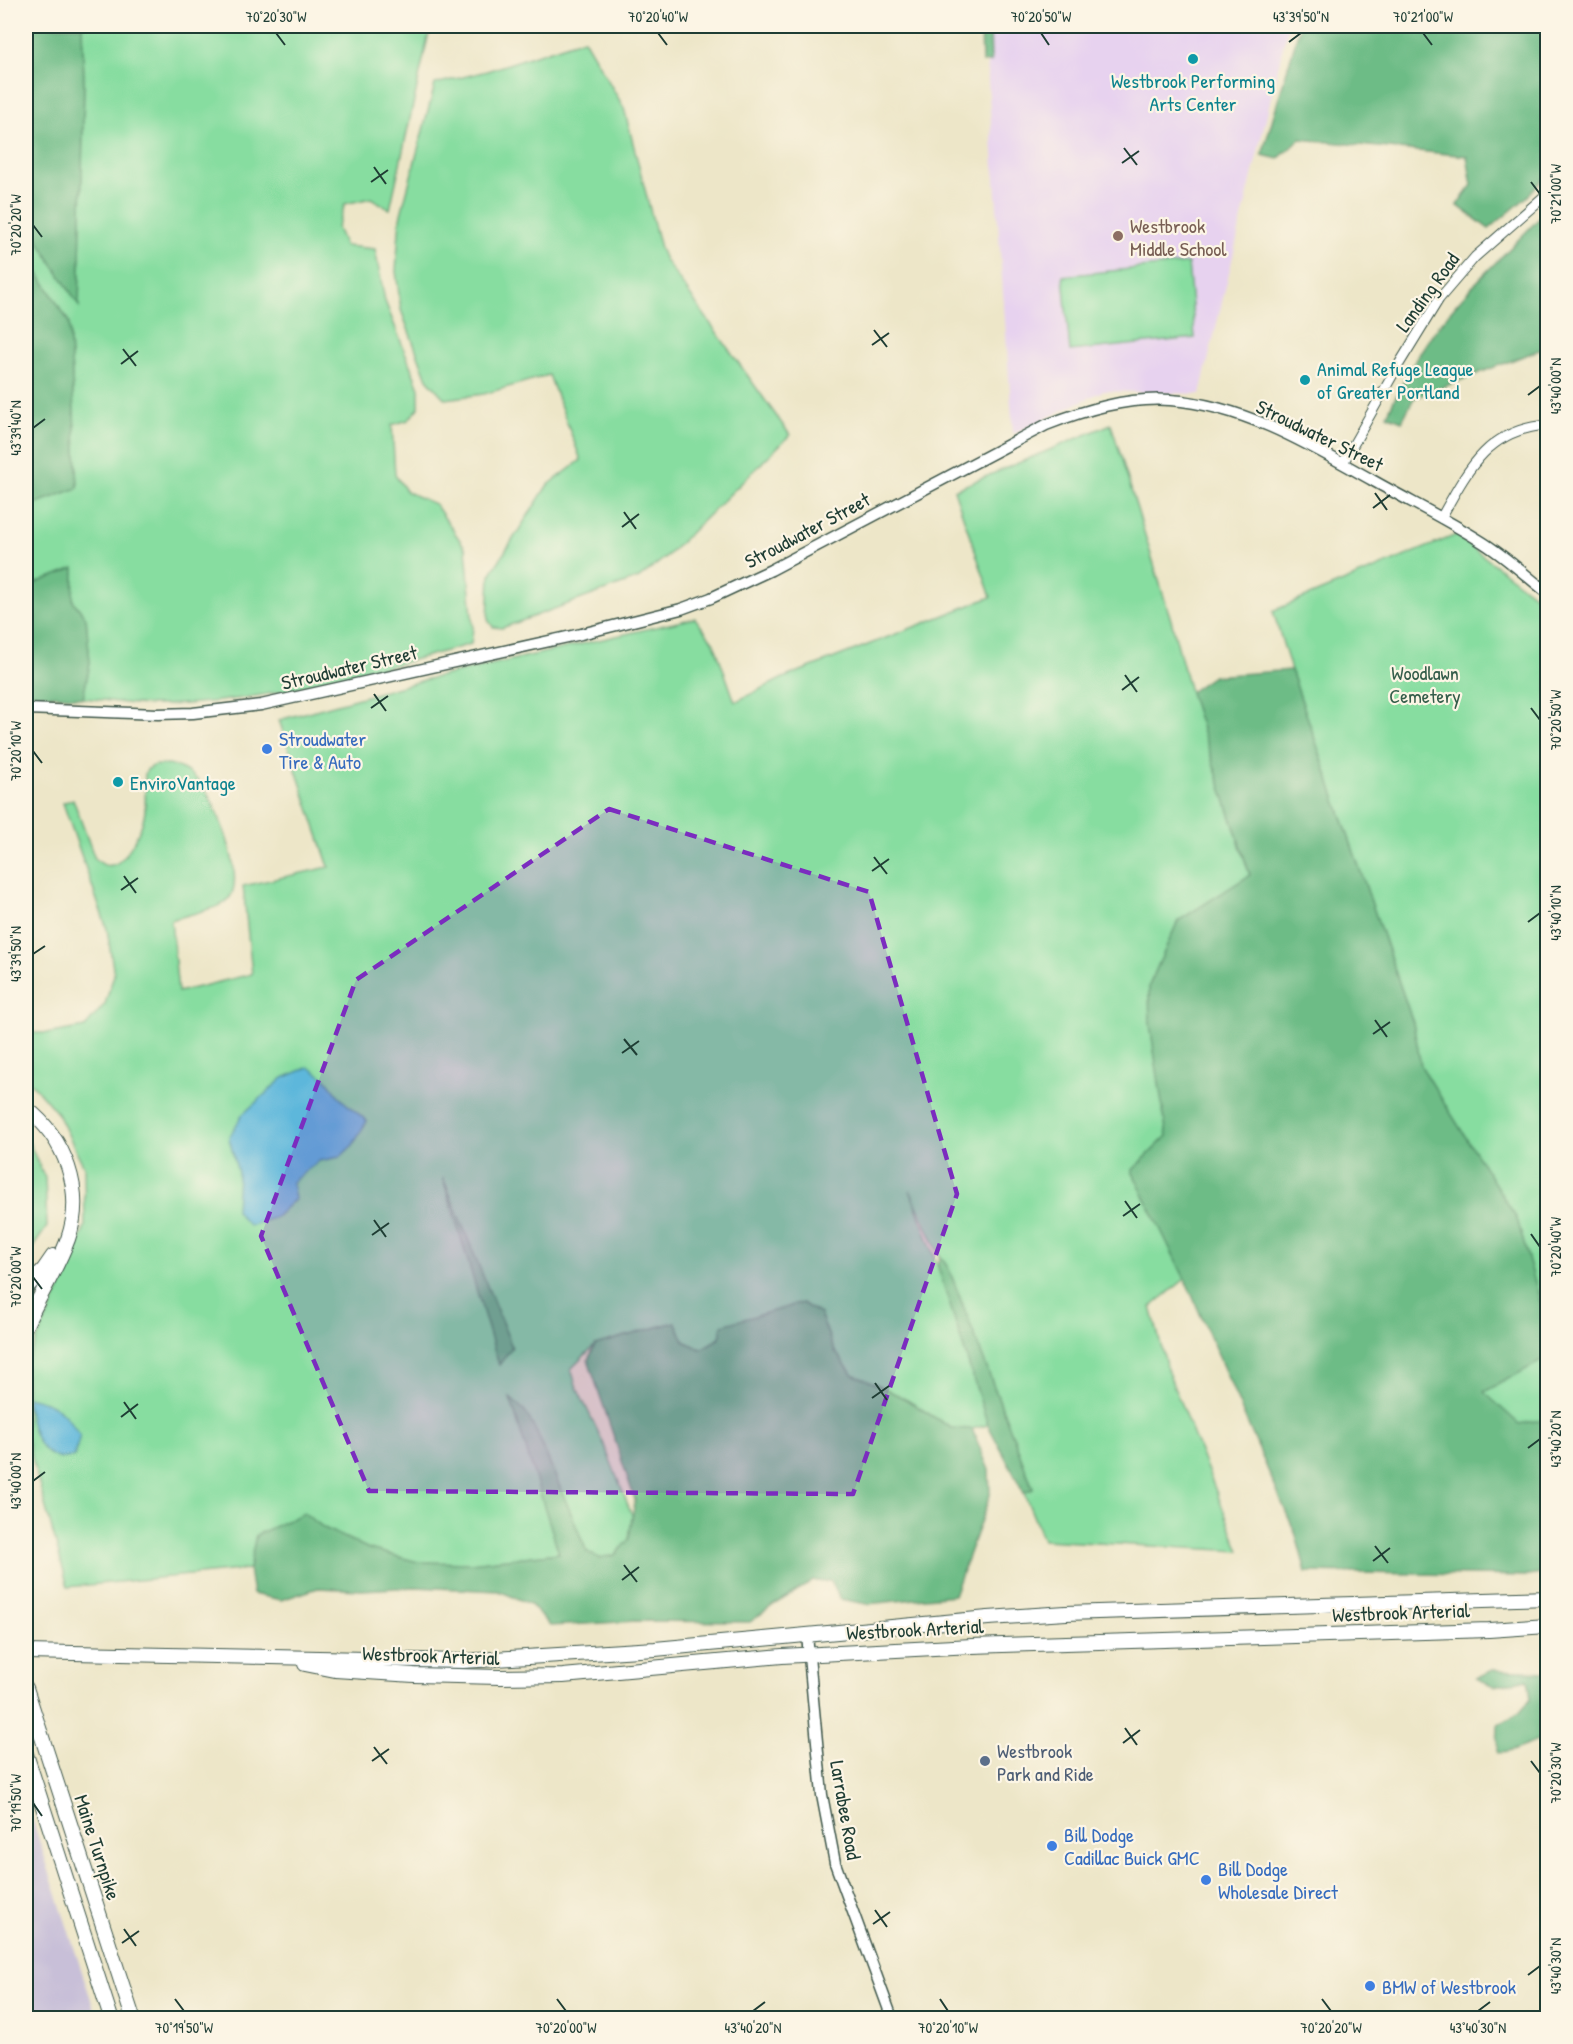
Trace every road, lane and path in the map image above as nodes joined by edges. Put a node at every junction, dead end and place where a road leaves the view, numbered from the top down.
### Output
1 (1548, 193) edge
2 (1548, 426) edge
3 (1343, 463) junction
4 (1441, 518) junction
5 (1548, 593) edge
6 (26, 709) edge
7 (26, 1108) edge
8 (26, 1117) edge
9 (26, 1288) edge
10 (26, 1326) edge
11 (1548, 1598) edge
12 (1548, 1626) edge
13 (807, 1635) junction
14 (26, 1652) edge
15 (809, 1655) junction
16 (286, 1658) junction
17 (26, 1688) edge
18 (26, 1754) edge
19 (111, 2019) edge
20 (132, 2019) edge
21 (892, 2019) edge

1 - 3 street, Landing Road
2 - 4 street
3 - 4 main road, Stroudwater Street
3 - 6 main road, Stroudwater Street
4 - 5 main road, Stroudwater Street
7 - 10 highway
8 - 9 highway
11 - 13 highway, Westbrook Arterial
12 - 15 highway, Westbrook Arterial
13 - 15 main road, Larrabee Road
13 - 16 highway, Westbrook Arterial
14 - 16 highway, Westbrook Arterial
15 - 16 highway, Westbrook Arterial
15 - 21 main road, Larrabee Road
17 - 20 highway, Maine Turnpike
18 - 19 highway, Maine Turnpike

